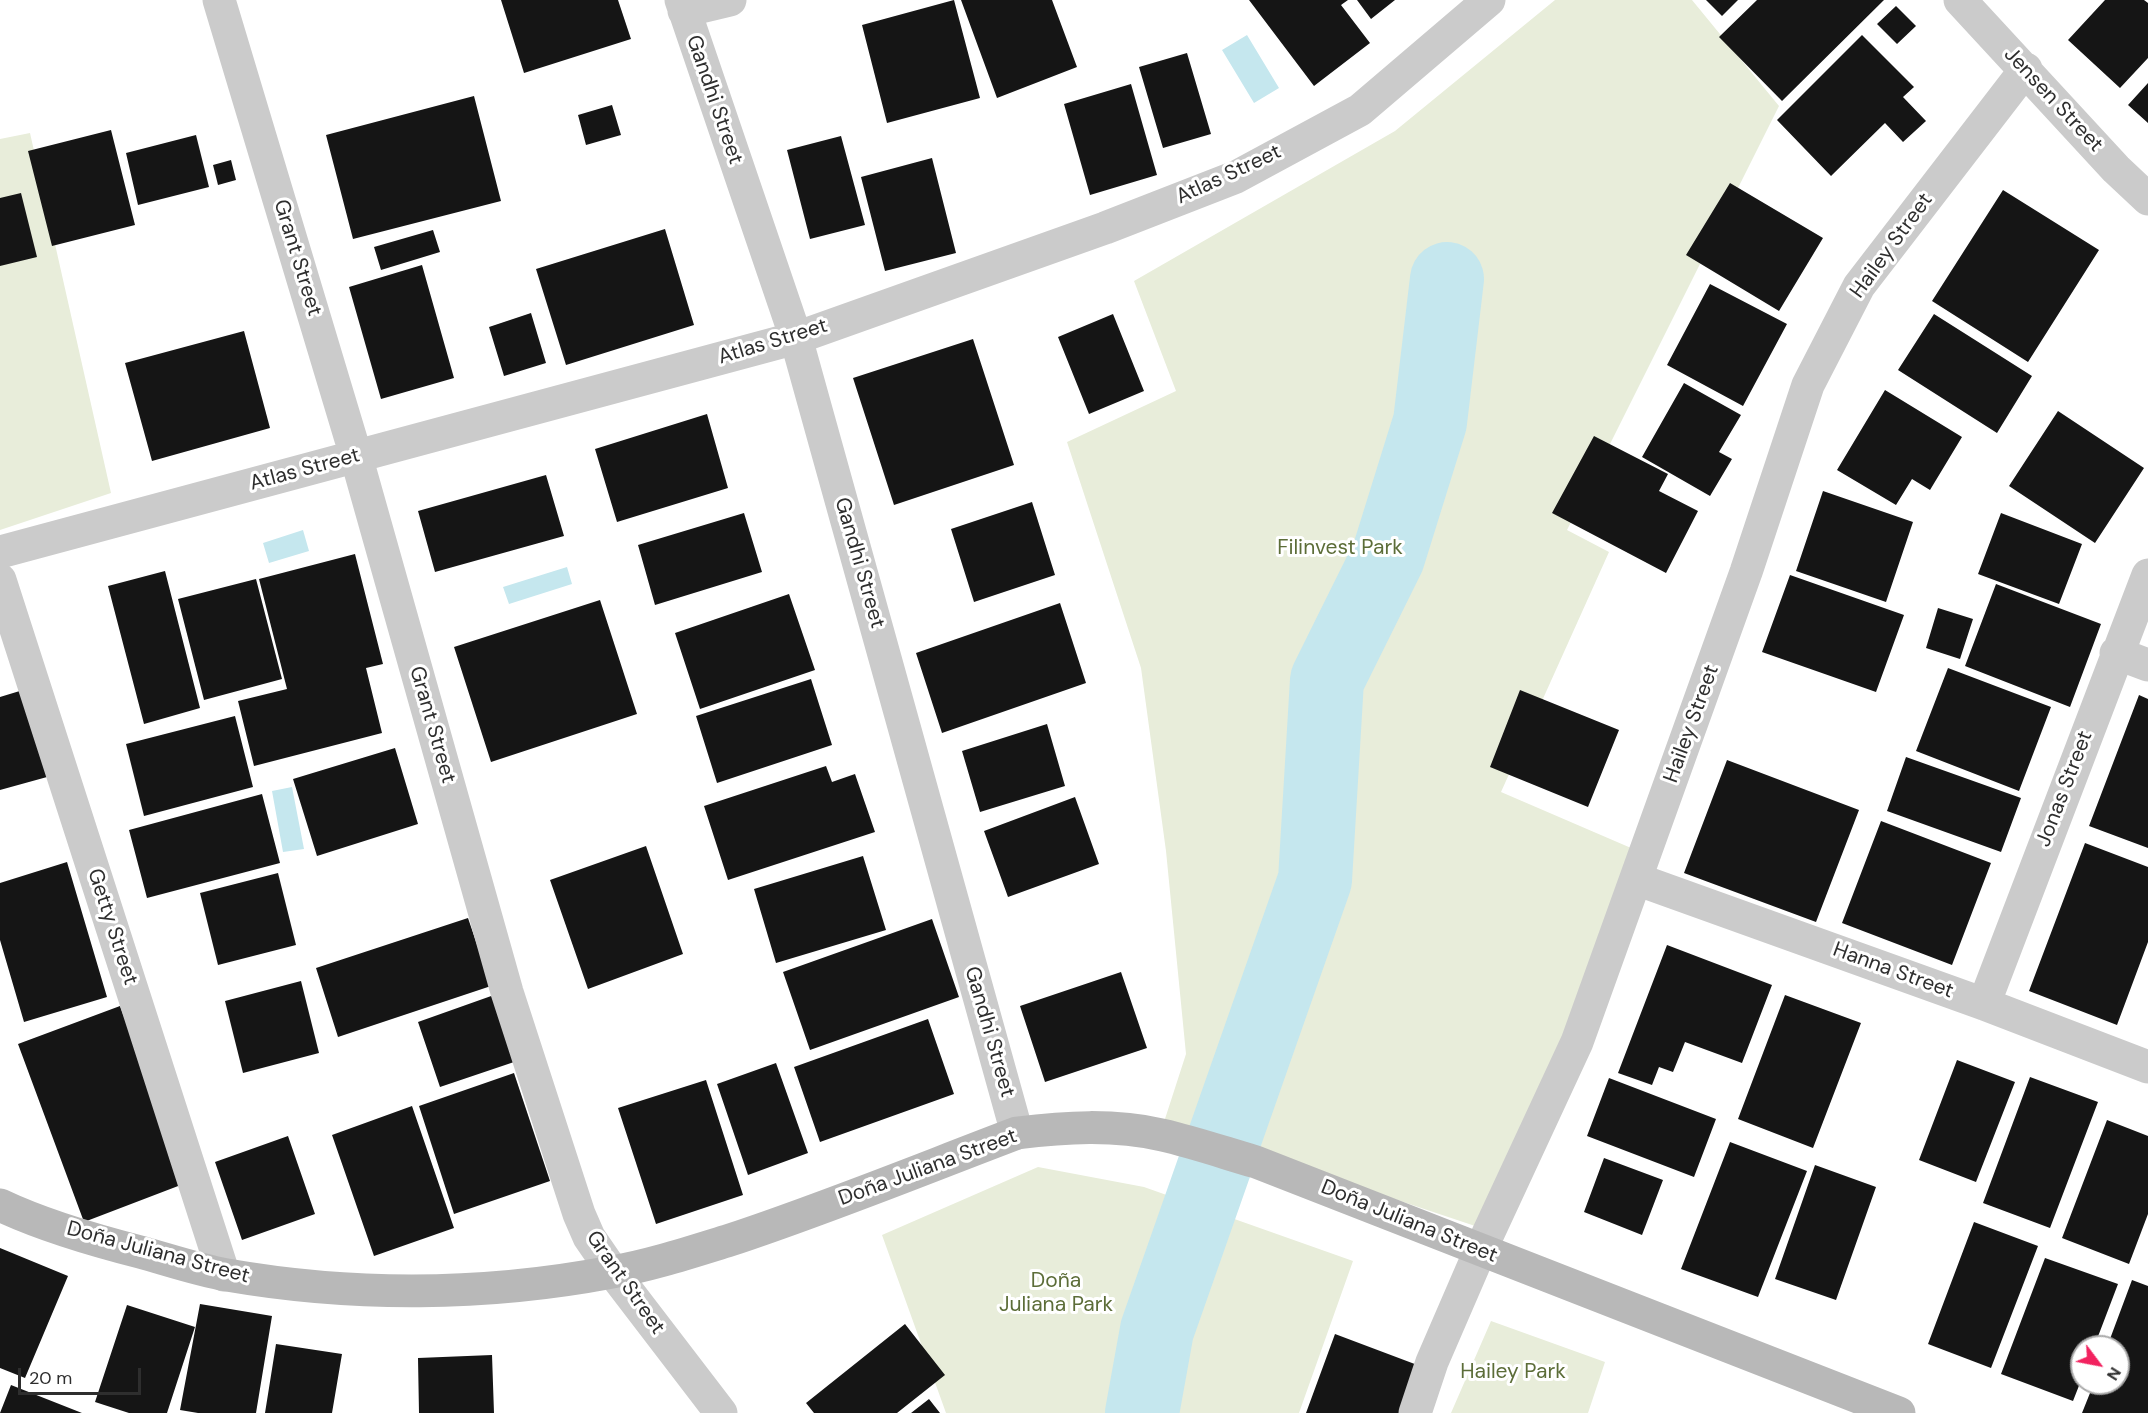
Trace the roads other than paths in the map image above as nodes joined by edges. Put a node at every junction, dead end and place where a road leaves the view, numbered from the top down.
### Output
1 (219, 0) edge
2 (730, 0) edge
3 (1489, 0) edge
4 (1960, 0) edge
5 (683, 6) edge
6 (2026, 69) junction
7 (2148, 199) edge
8 (796, 338) junction
9 (356, 456) junction
10 (0, 552) edge
11 (2148, 575) edge
12 (0, 580) edge
13 (2116, 653) junction
14 (2148, 665) edge
15 (1636, 879) junction
16 (1984, 1004) junction
17 (2148, 1066) edge
18 (1017, 1133) junction
19 (0, 1205) edge
20 (1480, 1251) junction
21 (613, 1272) junction
22 (224, 1275) junction
23 (721, 1413) edge
24 (1415, 1413) edge
25 (1899, 1413) edge

1 - 9 street, Grant Street
2 - 5 street
3 - 8 street, Atlas Street
4 - 6 street, Jensen Street
5 - 8 street, Gandhi Street
6 - 7 street, Jensen Street
6 - 15 street, Hailey Street
8 - 9 street, Atlas Street
8 - 18 street, Gandhi Street
9 - 10 street, Atlas Street
9 - 21 street, Grant Street
11 - 13 street, Jonas Street
12 - 22 street, Getty Street
13 - 14 street
13 - 16 street, Jonas Street
15 - 16 street, Hanna Street
15 - 20 street, Hailey Street
16 - 17 street, Hanna Street
18 - 20 street, Doña Juliana Street
18 - 21 street, Doña Juliana Street
19 - 22 street, Doña Juliana Street
20 - 24 street, Hailey Street
20 - 25 street, Doña Juliana Street
21 - 22 street, Doña Juliana Street
21 - 23 street, Grant Street

